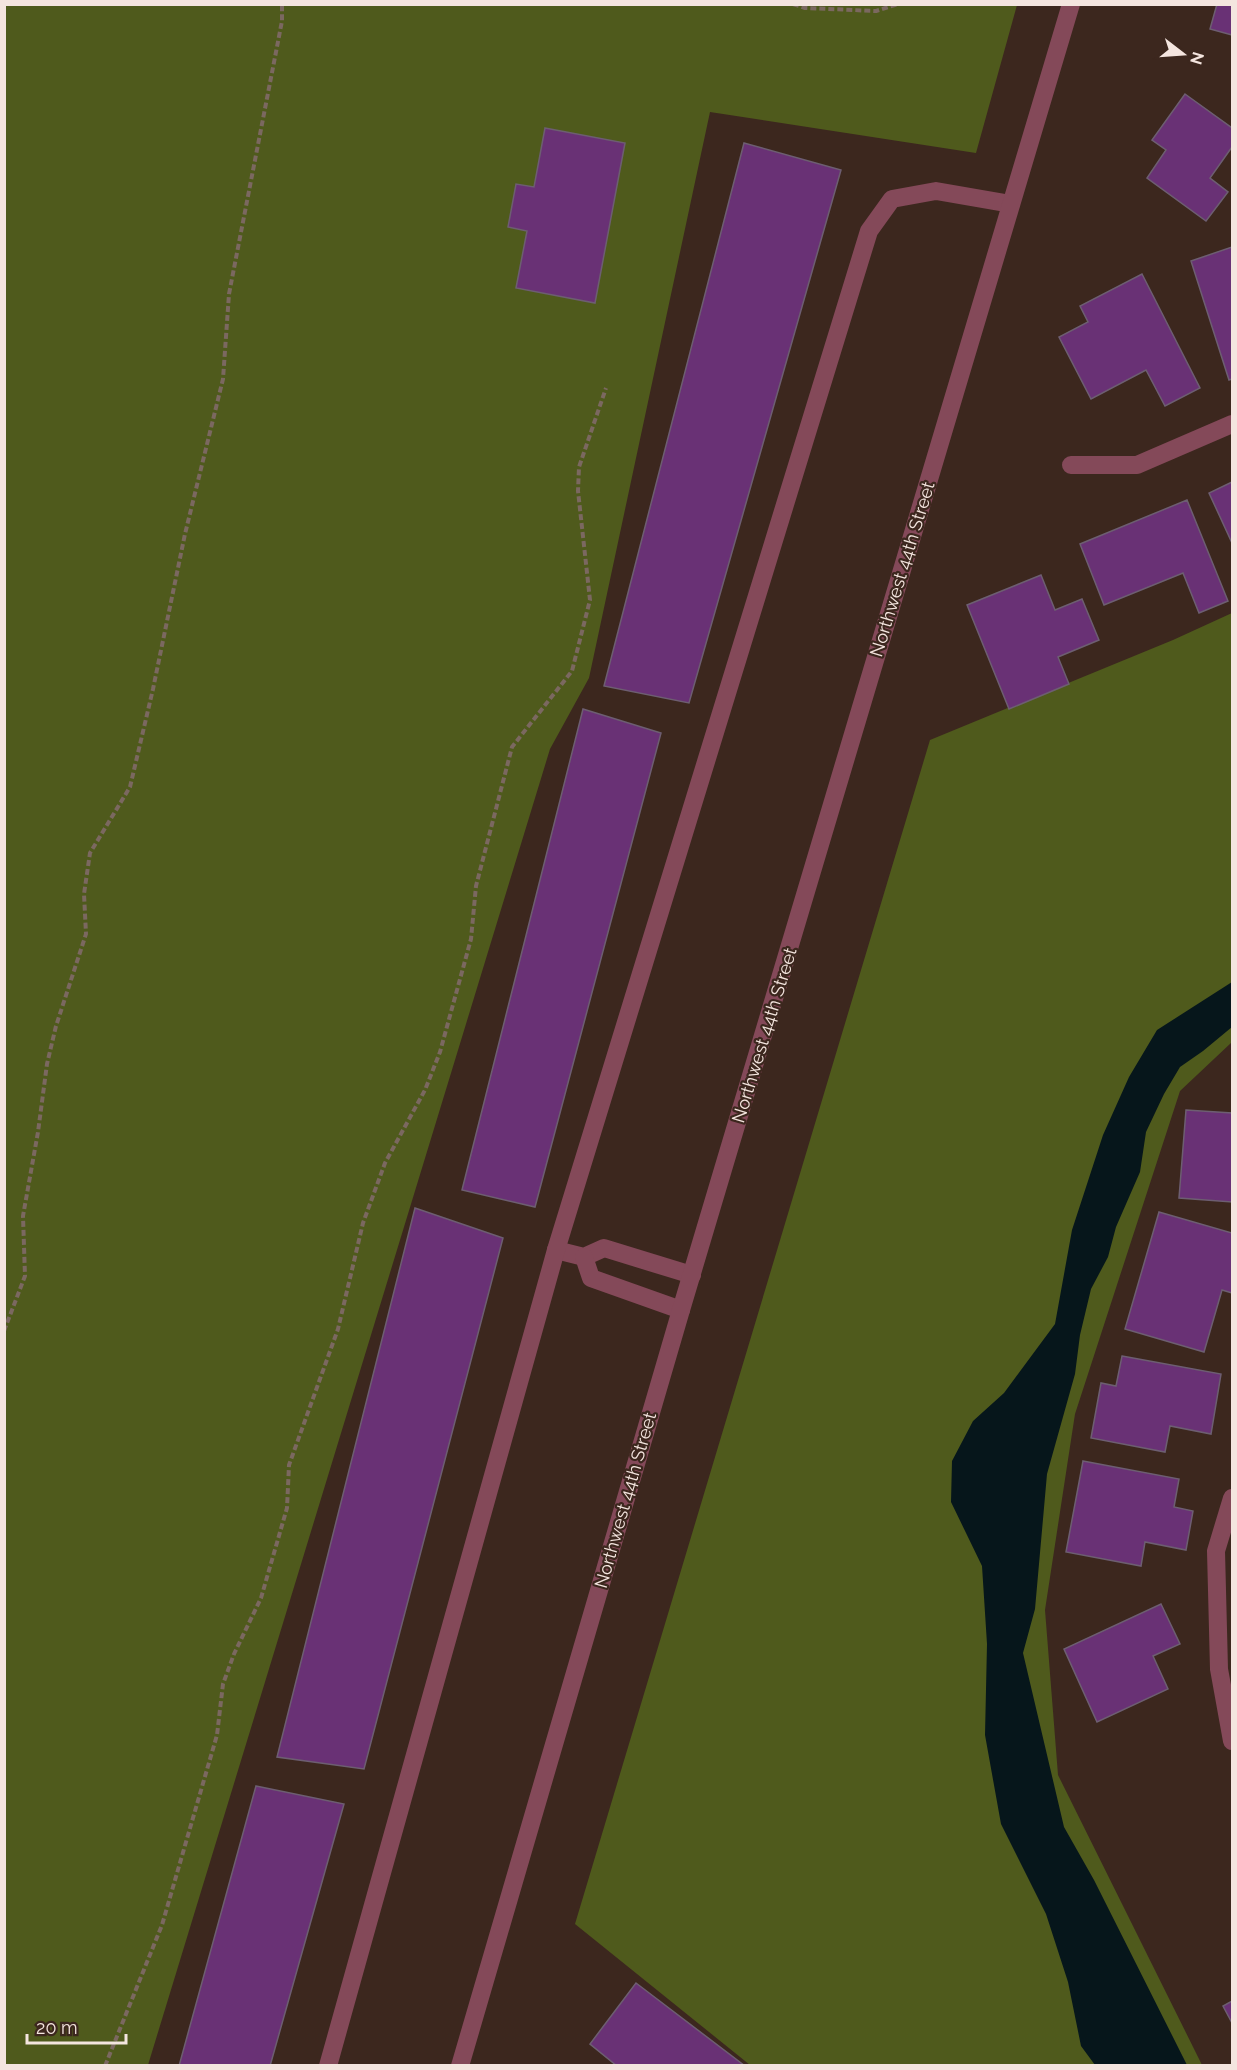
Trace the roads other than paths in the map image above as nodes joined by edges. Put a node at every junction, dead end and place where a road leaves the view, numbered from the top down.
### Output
1 (1071, 4) edge
2 (1011, 204) junction
3 (1233, 424) edge
4 (1071, 465) dead end
5 (556, 1250) junction
6 (584, 1257) junction
7 (692, 1275) junction
8 (681, 1310) junction
9 (1233, 1498) edge
10 (1233, 1741) edge
11 (465, 2063) edge
12 (328, 2066) edge

1 - 2 street, Northwest 44th Street
2 - 5 street
2 - 7 street, Northwest 44th Street
3 - 4 street
5 - 6 street
5 - 12 street
6 - 7 street
6 - 8 street
7 - 8 street, Northwest 44th Street
8 - 11 street, Northwest 44th Street
9 - 10 street

